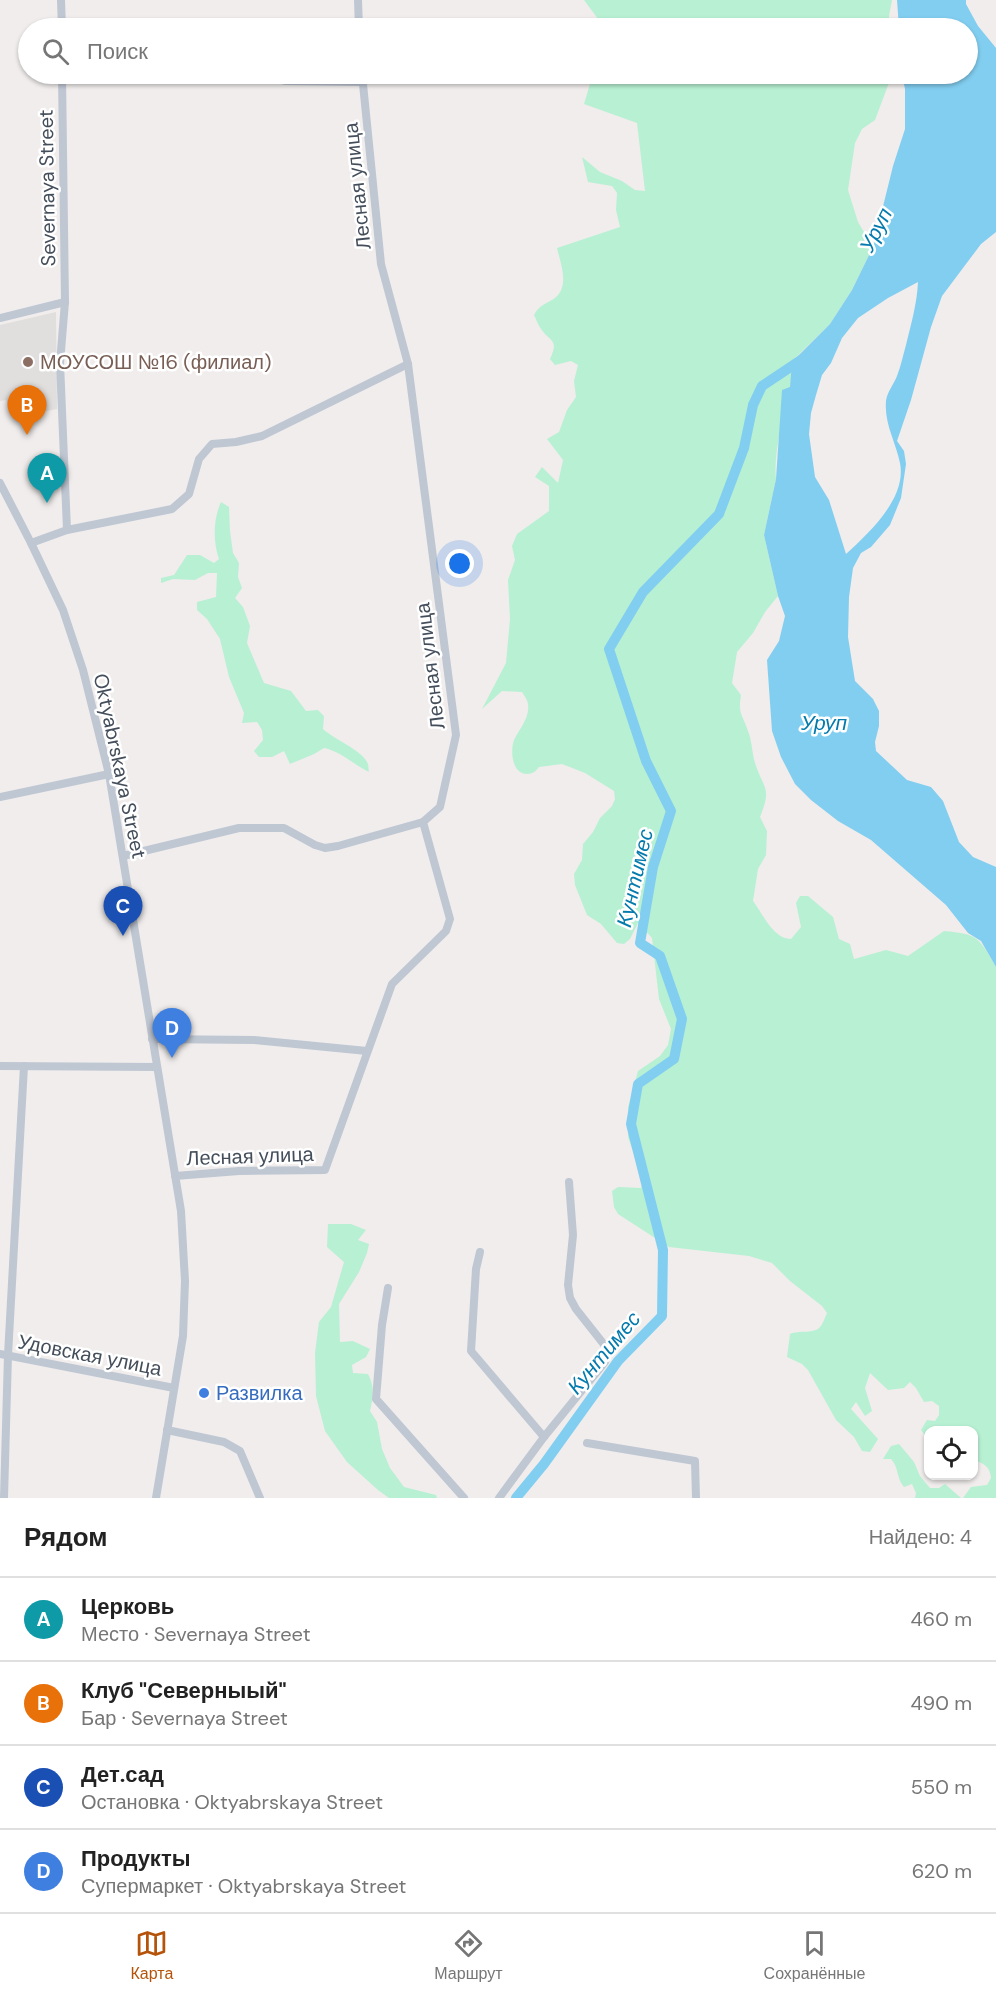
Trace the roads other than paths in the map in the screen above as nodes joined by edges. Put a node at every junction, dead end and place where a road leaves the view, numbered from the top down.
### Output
1 (61, 0) edge
2 (358, 0) edge
3 (62, 18) edge
4 (359, 18) edge
5 (63, 84) edge
6 (363, 84) edge
7 (65, 302) junction
8 (0, 318) edge
9 (408, 364) junction
10 (0, 483) edge
11 (67, 530) junction
12 (31, 543) junction
13 (109, 774) junction
14 (0, 797) edge
15 (423, 822) junction
16 (123, 856) junction
17 (152, 1039) junction
18 (367, 1051) junction
19 (0, 1066) edge
20 (24, 1066) junction
21 (157, 1067) junction
22 (175, 1176) junction
23 (569, 1182) dead end
24 (480, 1252) dead end
25 (388, 1288) dead end
26 (4, 1354) edge
27 (174, 1388) junction
28 (167, 1430) junction
29 (544, 1437) junction
30 (588, 1443) dead end
31 (4, 1498) edge
32 (156, 1498) edge
33 (260, 1498) edge
34 (464, 1498) edge
35 (499, 1498) edge
36 (696, 1498) edge

1 - 3 street
2 - 4 street
5 - 7 street, Severnaya Street
6 - 9 street, Лесная улица
7 - 8 street
7 - 11 street, Severnaya Street
9 - 11 street
9 - 15 street, Лесная улица
10 - 12 street, Oktyabrskaya Street
11 - 12 street
12 - 13 street, Oktyabrskaya Street
13 - 14 street
13 - 16 street, Oktyabrskaya Street
15 - 16 street
15 - 18 street, Лесная улица
16 - 17 street, Oktyabrskaya Street
17 - 18 street
17 - 21 street, Oktyabrskaya Street
18 - 22 street, Лесная улица
19 - 20 street
20 - 21 street
20 - 26 street
21 - 22 street, Oktyabrskaya Street
22 - 27 street, Oktyabrskaya Street
23 - 29 street
24 - 29 street
25 - 34 street
26 - 27 street, Удовская улица
26 - 31 street
27 - 28 street, Oktyabrskaya Street
28 - 32 street, Oktyabrskaya Street
28 - 33 street
29 - 35 street
30 - 36 street

